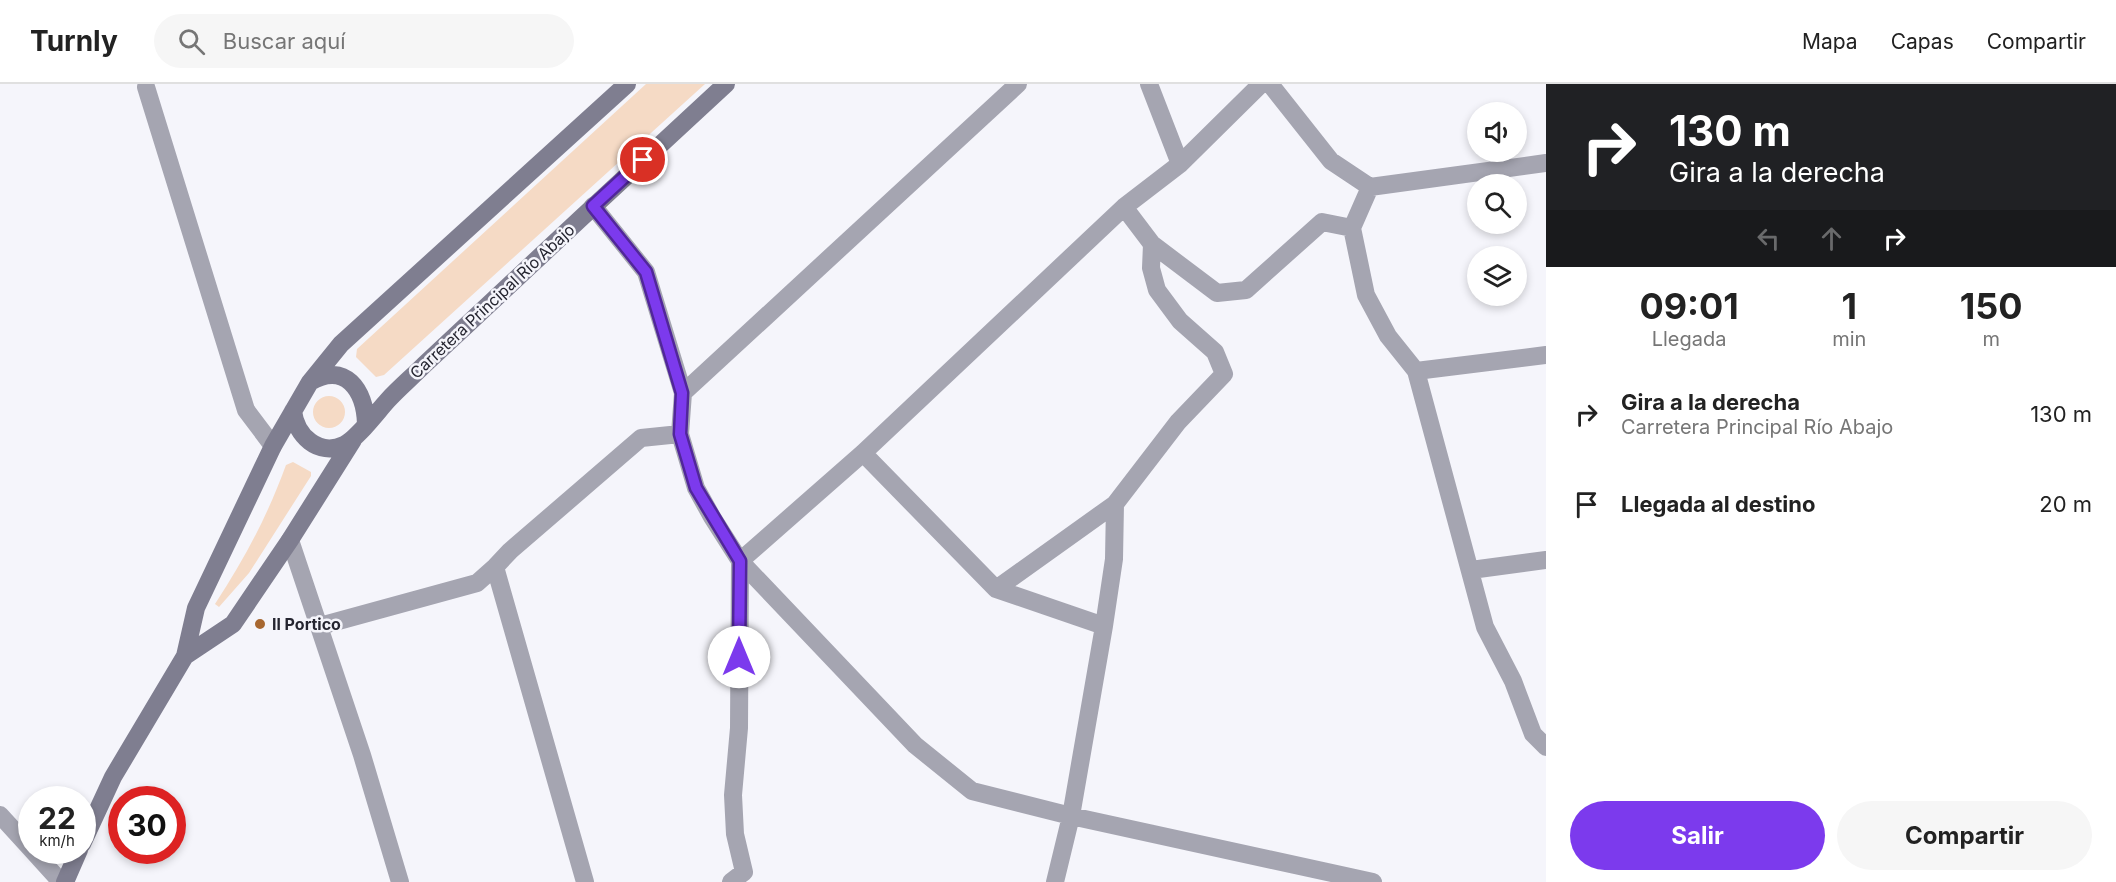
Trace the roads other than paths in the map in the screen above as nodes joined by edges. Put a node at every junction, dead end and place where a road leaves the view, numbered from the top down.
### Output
1 (627, 84) edge
2 (726, 84) edge
3 (1018, 84) edge
4 (1149, 84) edge
5 (1261, 84) edge
6 (1270, 84) edge
7 (146, 87) dead end
8 (1546, 163) edge
9 (1180, 164) junction
10 (1370, 187) junction
11 (593, 206) junction
12 (1124, 207) junction
13 (1352, 228) junction
14 (1152, 244) junction
15 (1546, 355) edge
16 (1416, 371) junction
17 (310, 382) junction
18 (682, 393) junction
19 (293, 411) junction
20 (366, 423) junction
21 (680, 434) junction
22 (353, 440) junction
23 (273, 446) junction
24 (863, 453) junction
25 (1115, 504) junction
26 (290, 540) junction
27 (1546, 560) edge
28 (740, 561) junction
29 (495, 567) junction
30 (1471, 570) junction
31 (996, 589) junction
32 (320, 626) junction
33 (1104, 626) junction
34 (185, 656) junction
35 (1546, 747) edge
36 (96, 814) edge
37 (0, 815) edge
38 (1071, 816) junction
39 (18, 835) edge
40 (46, 864) edge
41 (72, 864) edge
42 (743, 879) edge
43 (63, 882) edge
44 (400, 882) edge
45 (585, 882) edge
46 (1055, 882) edge
47 (1373, 882) edge

1 - 17 main road
2 - 11 main road, Carretera Principal Río Abajo
3 - 18 street
4 - 9 street
5 - 9 street
6 - 10 street
7 - 23 street
8 - 10 street
9 - 12 street
10 - 13 street
11 - 18 street
11 - 20 main road, Carretera Principal Río Abajo
12 - 14 street
12 - 24 street
13 - 14 street
13 - 16 street
14 - 25 street
15 - 16 street
16 - 30 street
17 - 19 main road
17 - 20 main road
18 - 21 street
19 - 22 main road
19 - 23 main road
20 - 22 main road
21 - 28 street
21 - 29 street
22 - 26 main road
23 - 34 main road
24 - 28 street
24 - 31 street
25 - 31 street
25 - 33 street
26 - 32 street
26 - 34 main road
27 - 30 street
28 - 38 street
28 - 42 street
29 - 32 street
29 - 45 street
30 - 35 street
31 - 33 street
32 - 44 street
33 - 38 street
34 - 36 main road
37 - 39 street
38 - 46 street
38 - 47 street
40 - 43 street
41 - 43 main road

